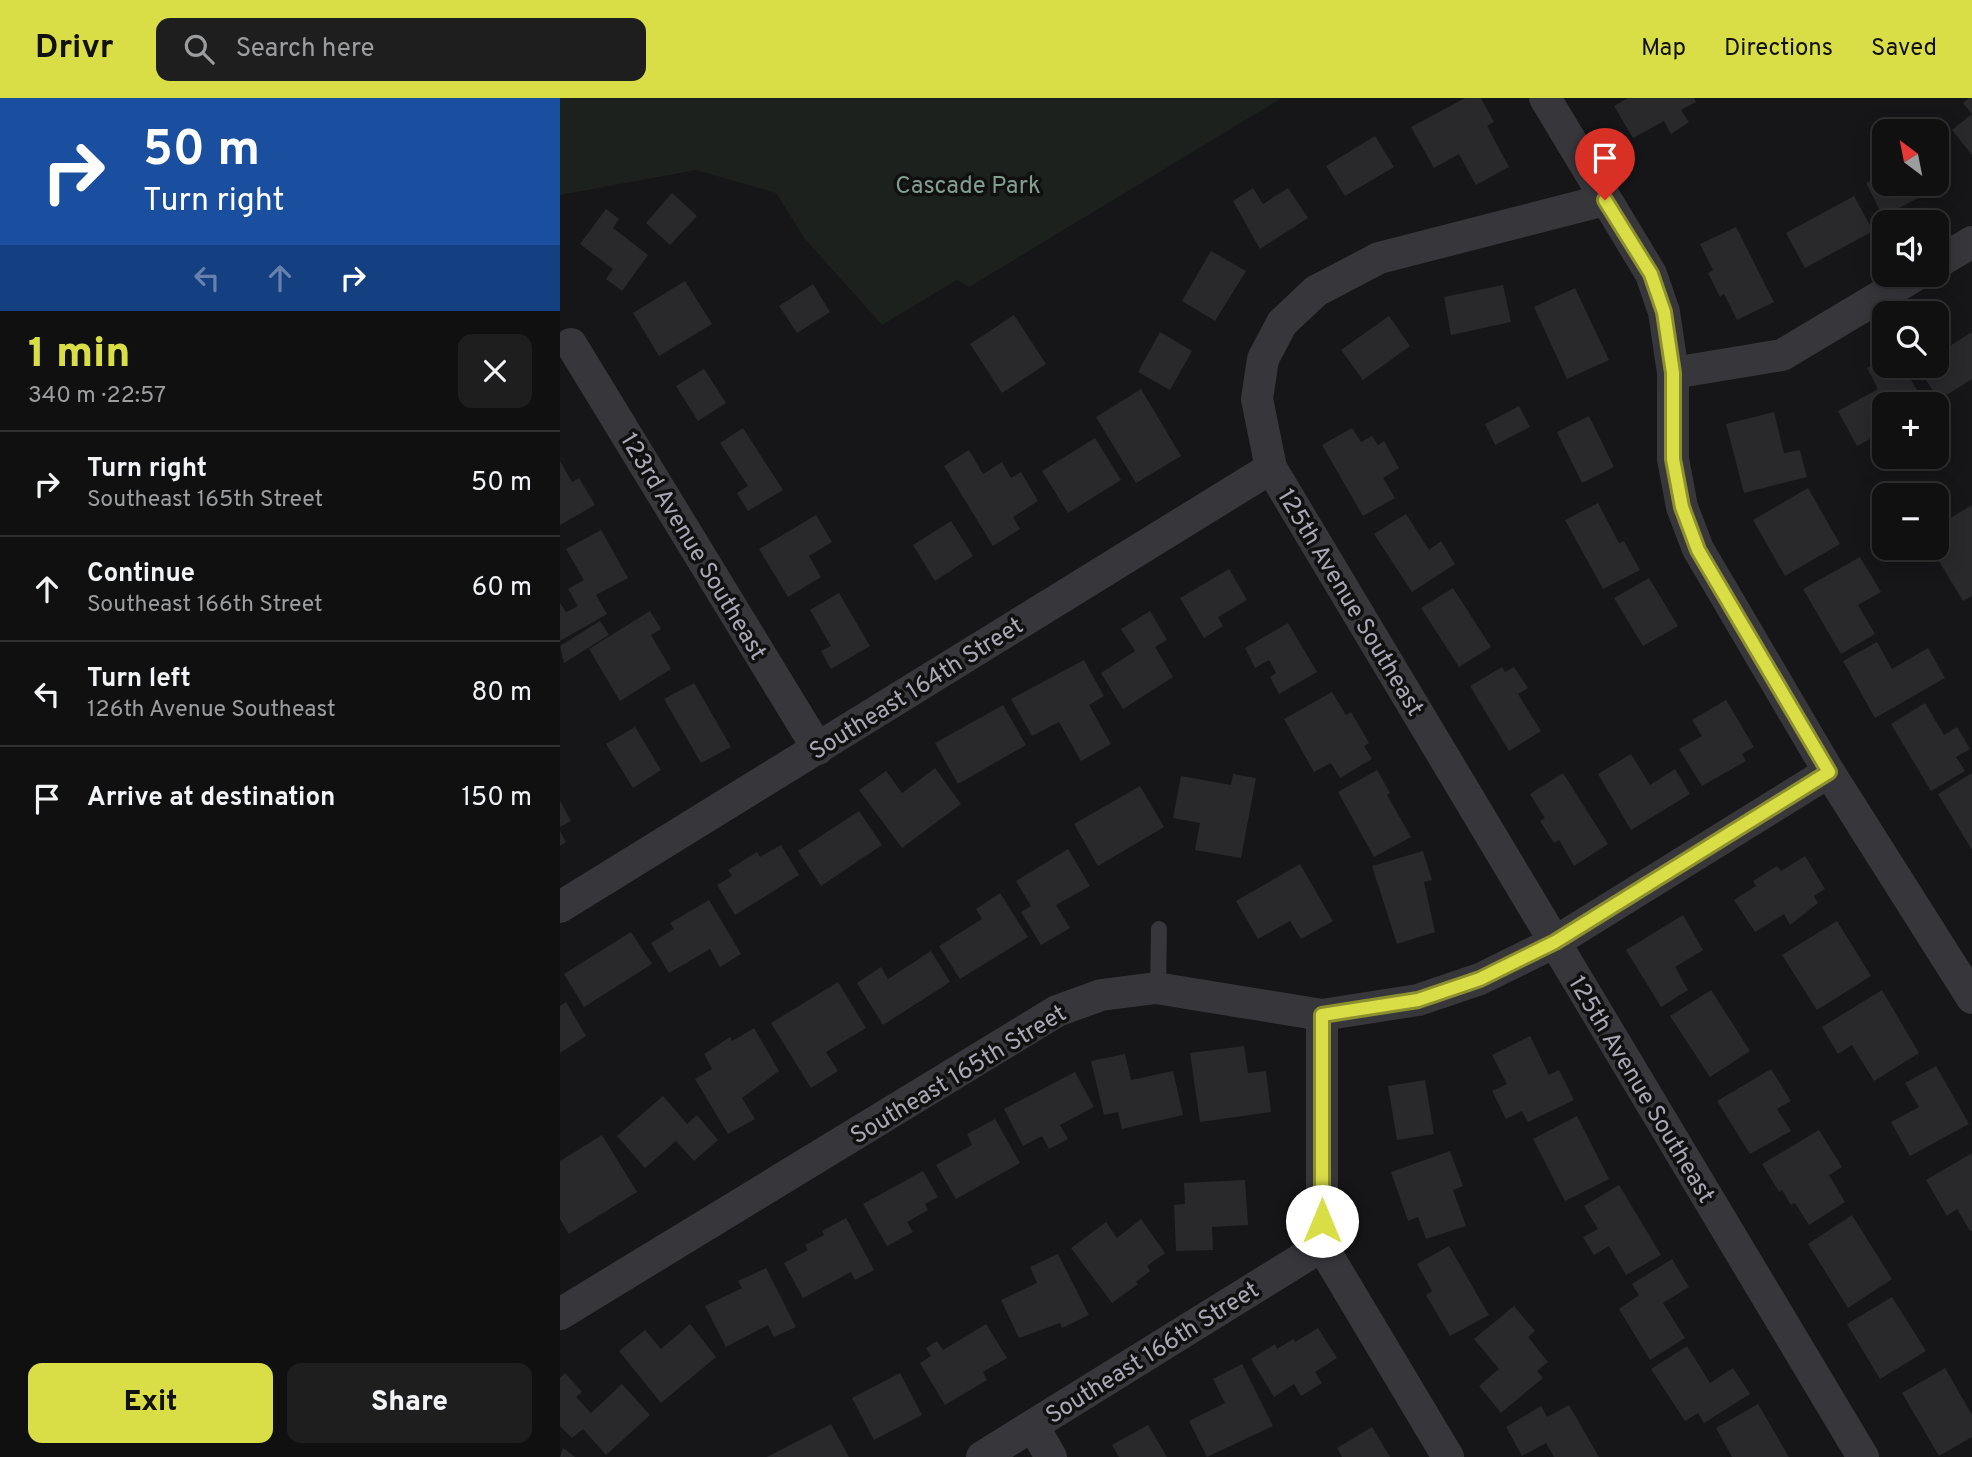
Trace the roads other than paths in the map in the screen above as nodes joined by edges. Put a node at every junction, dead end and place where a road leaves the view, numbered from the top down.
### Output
1 (1545, 98) edge
2 (1605, 200) junction
3 (1972, 243) edge
4 (1949, 255) edge
5 (1896, 287) edge
6 (571, 344) dead end
7 (1673, 373) junction
8 (1271, 468) junction
9 (818, 749) junction
10 (1829, 772) junction
11 (560, 907) edge
12 (1159, 929) dead end
13 (1555, 942) junction
14 (1158, 988) junction
15 (1972, 998) edge
16 (1322, 1015) junction
17 (1322, 1246) junction
18 (560, 1314) edge
19 (1033, 1426) junction
20 (982, 1457) edge
21 (1051, 1457) edge
22 (1448, 1457) edge
23 (1863, 1457) edge

1 - 2 street
2 - 7 street
2 - 8 street, 125th Avenue Southeast
3 - 4 street
5 - 7 street
6 - 9 street, 123rd Avenue Southeast
7 - 10 street
8 - 9 street, Southeast 164th Street
8 - 13 street, 125th Avenue Southeast
9 - 11 street, Southeast 164th Street
10 - 13 street
10 - 15 street
12 - 14 lane
13 - 16 street, Southeast 165th Street
13 - 23 street, 125th Avenue Southeast
14 - 16 street, Southeast 165th Street
14 - 18 street, Southeast 165th Street
16 - 17 street
17 - 19 street, Southeast 166th Street
17 - 22 street
19 - 20 street, Southeast 166th Street
19 - 21 street

